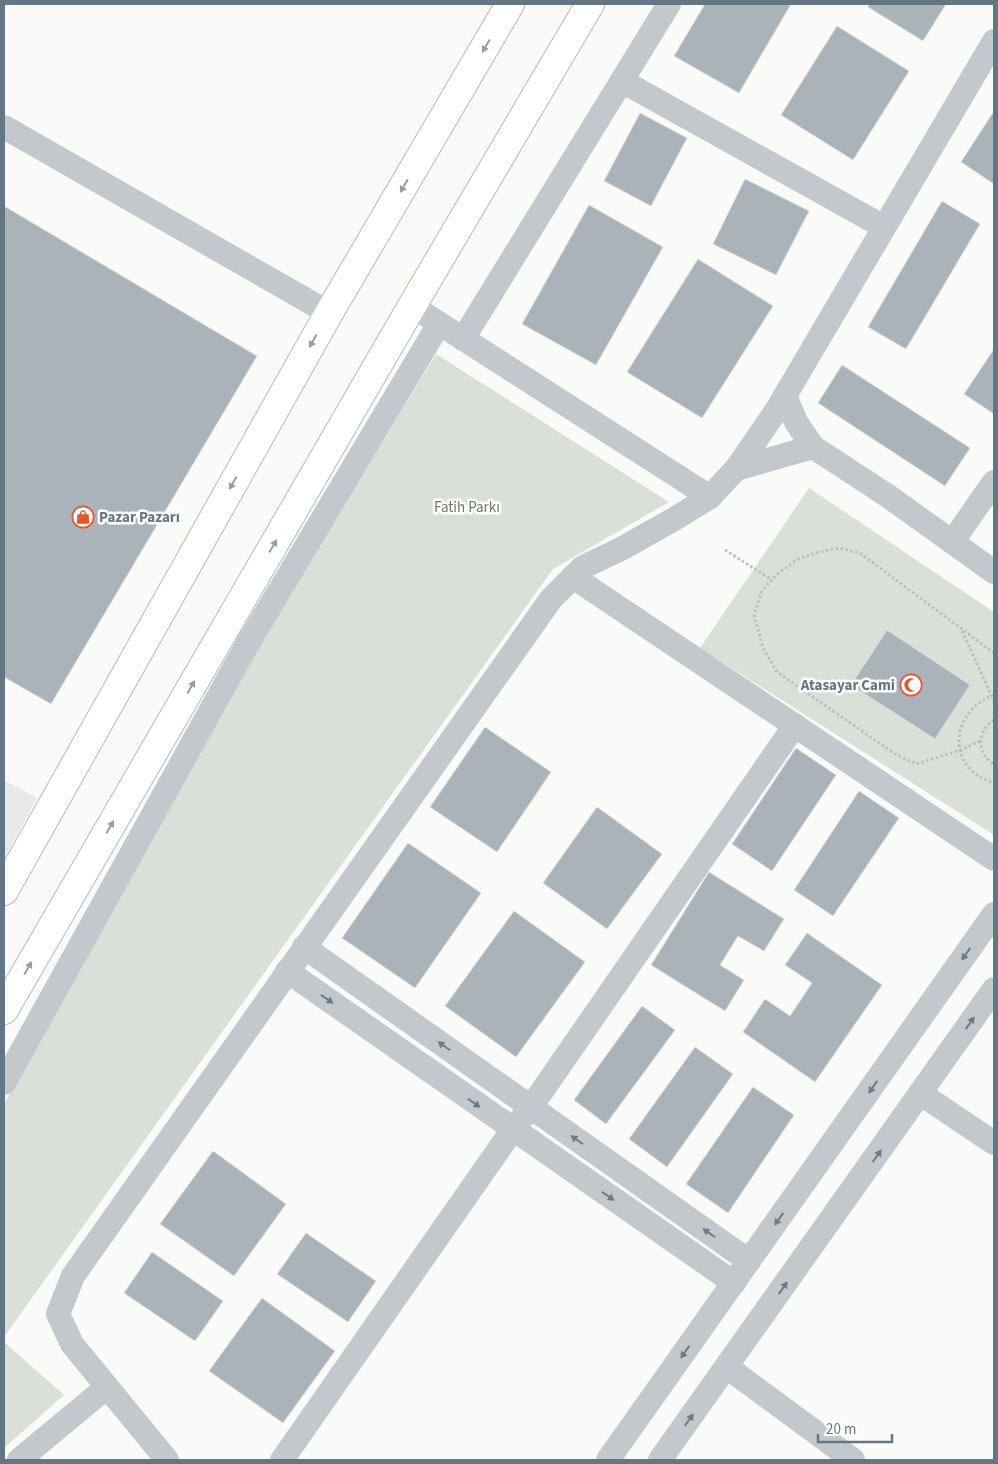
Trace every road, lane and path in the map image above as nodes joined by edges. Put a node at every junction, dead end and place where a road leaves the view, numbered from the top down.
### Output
1 (510, 4) edge
2 (590, 4) edge
3 (669, 4) edge
4 (994, 41) edge
5 (622, 81) junction
6 (4, 127) edge
7 (884, 227) junction
8 (412, 306) junction
9 (329, 313) junction
10 (439, 324) junction
11 (463, 339) junction
12 (785, 396) junction
13 (813, 447) junction
14 (736, 470) junction
15 (994, 482) edge
16 (710, 497) junction
17 (952, 542) junction
18 (725, 550) dead end
19 (994, 572) edge
20 (573, 576) junction
21 (772, 580) junction
22 (962, 630) junction
23 (994, 653) edge
24 (993, 695) edge
25 (994, 701) edge
26 (994, 720) edge
27 (795, 725) junction
28 (980, 741) junction
29 (961, 750) junction
30 (994, 764) edge
31 (994, 783) edge
32 (994, 859) edge
33 (4, 891) edge
34 (994, 914) edge
35 (304, 947) junction
36 (287, 971) junction
37 (994, 989) edge
38 (4, 1010) edge
39 (4, 1083) edge
40 (921, 1094) junction
41 (530, 1107) junction
42 (512, 1129) junction
43 (994, 1143) edge
44 (749, 1262) junction
45 (734, 1283) junction
46 (726, 1367) junction
47 (108, 1386) junction
48 (19, 1460) edge
49 (167, 1460) edge
50 (282, 1460) edge
51 (608, 1460) edge
52 (660, 1460) edge
53 (853, 1460) edge

1 -> 9 main road
2 - 8 main road
3 - 5 street
4 - 7 street
5 - 7 street
5 - 11 street
6 - 9 street
7 - 12 street
8 - 10 street
38 -> 8 main road
9 -> 33 main road
10 - 11 street
10 - 39 street
11 - 16 street
12 - 13 street
12 - 14 street
13 - 14 street
13 - 17 street
14 - 16 street
15 - 17 street
16 - 20 street
17 - 19 street
18 - 21 path
20 - 27 street
20 - 35 street
21 - 22 path
21 - 29 path
22 - 23 path
22 - 24 path
24 - 25 path
24 - 29 path
26 - 28 path
27 - 32 street
27 - 41 street
28 - 29 path
28 - 30 path
29 - 31 path
34 -> 44 street
35 - 36 street
41 -> 35 street
36 -> 42 street
36 - 47 street
40 -> 37 street
40 - 43 street
46 -> 40 street
41 - 42 street
44 -> 41 street
42 -> 45 street
42 - 50 street
44 - 45 street
45 -> 51 street
52 -> 46 street
46 - 53 street
47 - 48 street
47 - 49 street

